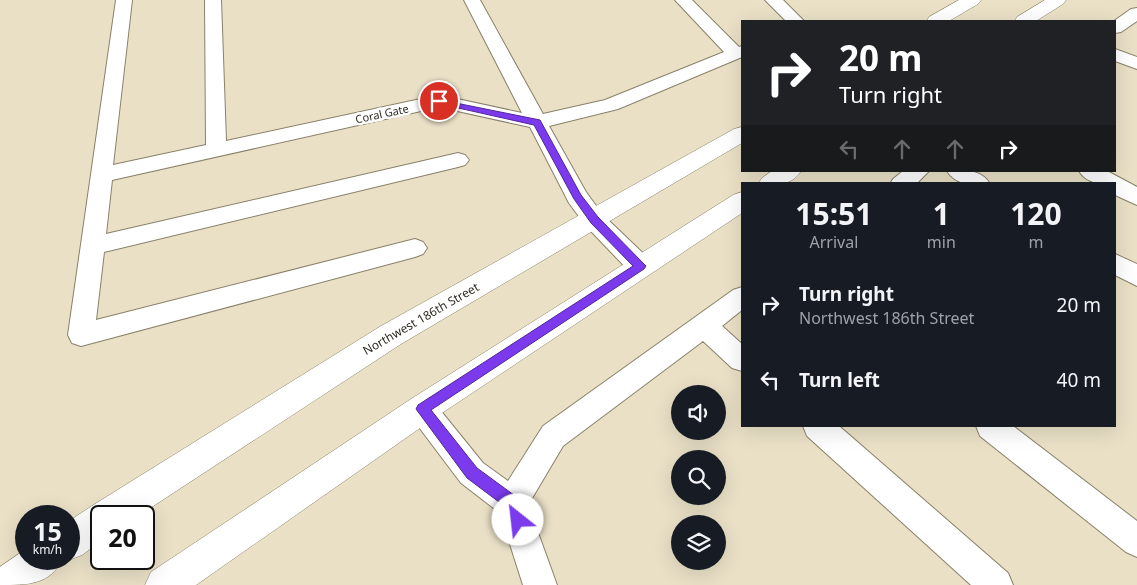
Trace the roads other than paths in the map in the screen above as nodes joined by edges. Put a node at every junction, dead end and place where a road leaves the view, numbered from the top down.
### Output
1 (124, 0) edge
2 (213, 0) edge
3 (472, 0) edge
4 (684, 0) edge
5 (773, 0) edge
6 (972, 0) edge
7 (1057, 0) edge
8 (1135, 18) edge
9 (795, 20) edge
10 (938, 20) edge
11 (1026, 20) edge
12 (1116, 28) edge
13 (739, 53) edge
14 (1116, 54) edge
15 (1137, 64) edge
16 (537, 122) junction
17 (741, 135) edge
18 (216, 150) junction
19 (458, 160) dead end
20 (788, 172) edge
21 (917, 172) edge
22 (960, 172) edge
23 (1092, 172) edge
24 (102, 175) junction
25 (773, 182) edge
26 (904, 182) edge
27 (976, 182) edge
28 (1110, 182) edge
29 (1116, 185) edge
30 (1137, 197) edge
31 (741, 202) edge
32 (594, 220) junction
33 (93, 246) junction
34 (415, 248) dead end
35 (1116, 264) edge
36 (640, 266) junction
37 (1137, 276) edge
38 (741, 298) edge
39 (703, 325) junction
40 (741, 359) edge
41 (422, 409) junction
42 (818, 427) edge
43 (991, 427) edge
44 (512, 503) junction
45 (124, 505) edge
46 (1137, 542) edge
47 (28, 570) edge
48 (6, 585) edge
49 (164, 585) edge
50 (540, 585) edge
51 (996, 585) edge

1 - 24 lane
2 - 18 lane
3 - 16 lane
4 - 13 lane
5 - 9 lane
6 - 10 main road
7 - 11 main road
8 - 12 lane
13 - 16 lane, Coral Gate
14 - 15 lane
16 - 18 lane, Coral Gate
16 - 32 lane
17 - 32 main road, Northwest 186th Street
18 - 24 lane, Coral Gate
19 - 33 lane
20 - 25 main road
21 - 26 lane
22 - 27 lane
23 - 28 lane
24 - 33 lane
29 - 30 lane
31 - 36 main road
32 - 36 lane
32 - 45 main road, Northwest 186th Street
33 - 34 lane
35 - 37 lane
36 - 41 main road
38 - 39 lane
39 - 40 lane
39 - 44 lane
41 - 44 lane
41 - 49 main road
42 - 51 lane
43 - 46 lane
44 - 50 lane
47 - 48 main road

